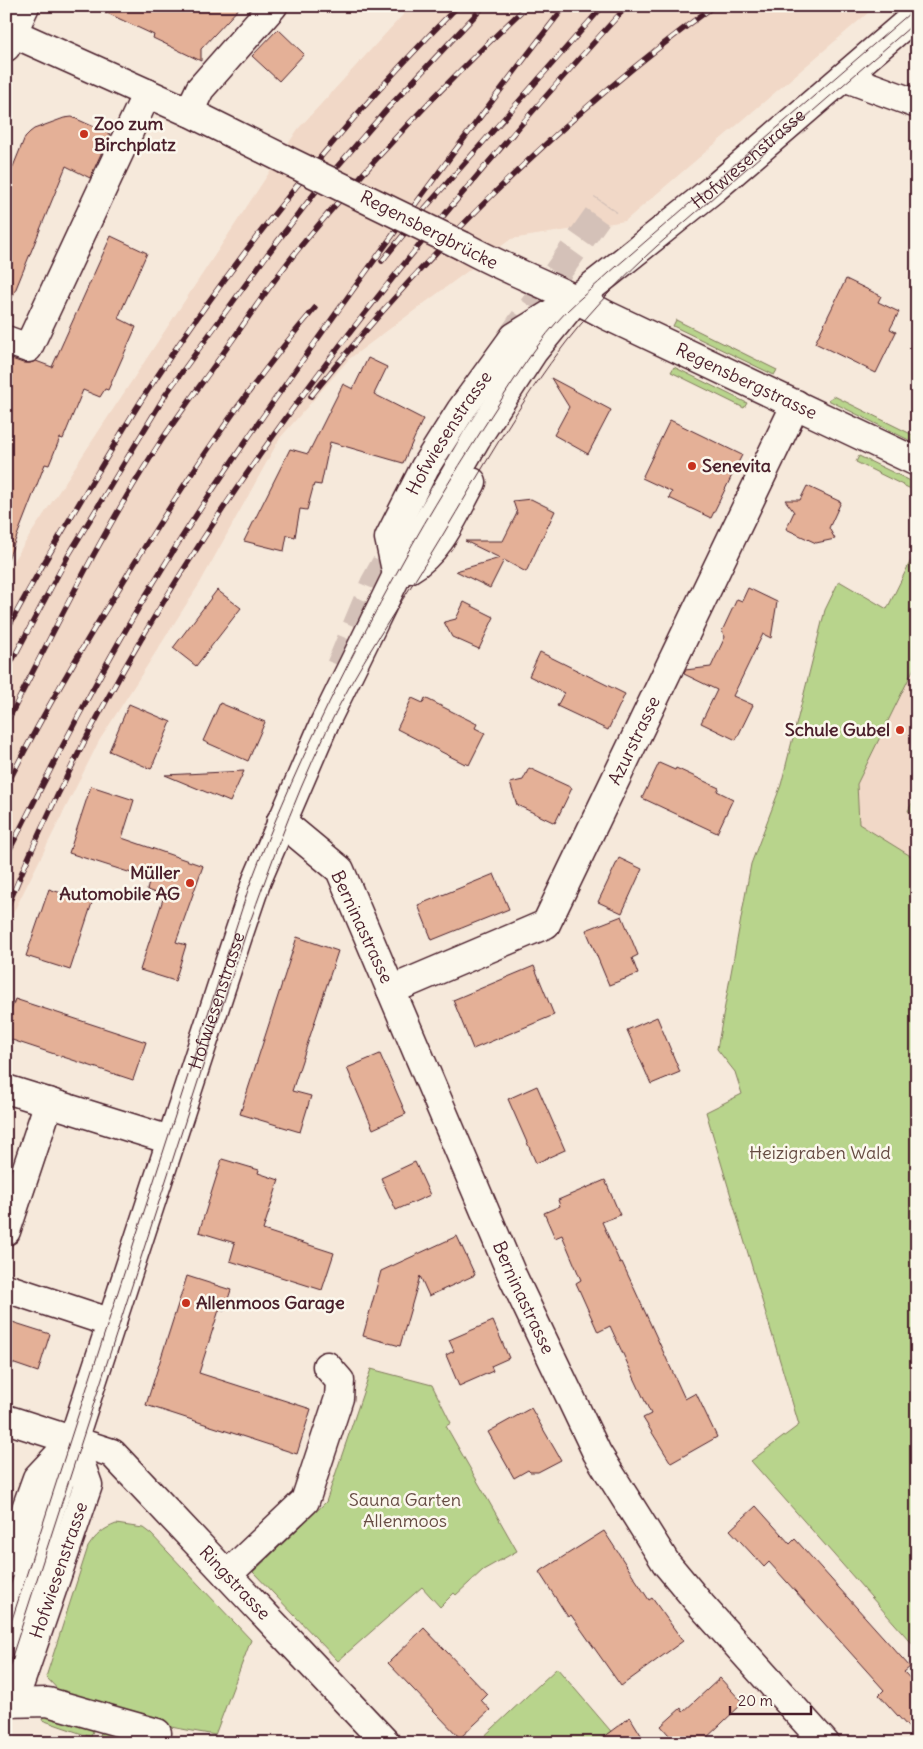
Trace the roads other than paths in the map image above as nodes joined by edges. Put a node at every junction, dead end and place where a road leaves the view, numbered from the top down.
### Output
1 (26, 6) edge
2 (273, 6) edge
3 (917, 14) edge
4 (8, 36) edge
5 (844, 77) junction
6 (147, 93) junction
7 (917, 104) edge
8 (189, 112) junction
9 (577, 298) junction
10 (6, 340) edge
11 (796, 404) junction
12 (917, 462) edge
13 (397, 575) junction
14 (281, 821) junction
15 (391, 990) junction
16 (6, 1089) edge
17 (49, 1102) junction
18 (170, 1140) junction
19 (6, 1231) edge
20 (6, 1288) edge
21 (112, 1323) junction
22 (327, 1366) dead end
23 (6, 1419) edge
24 (72, 1440) junction
25 (6, 1564) edge
26 (227, 1574) junction
27 (6, 1645) edge
28 (6, 1692) edge
29 (6, 1704) edge
30 (154, 1743) edge
31 (386, 1743) edge
32 (825, 1743) edge

1 - 4 street
2 - 8 street
3 - 5 street, Hofwiesenstrasse
4 - 6 street
5 - 7 street
5 - 9 street, Hofwiesenstrasse
6 - 8 street
6 - 10 street
8 - 9 street, Regensbergbrücke, bridge
9 - 11 street, Regensbergstrasse
9 - 13 street, Hofwiesenstrasse
9 - 13 street, Hofwiesenstrasse
11 - 12 street, Regensbergstrasse
11 - 15 street, Azurstrasse
13 - 14 street, Hofwiesenstrasse
14 - 15 street, Berninastrasse
14 - 18 street, Hofwiesenstrasse
15 - 32 street, Berninastrasse
16 - 17 street
17 - 18 street
17 - 19 street
18 - 21 street, Hofwiesenstrasse
20 - 21 street
21 - 24 street, Hofwiesenstrasse
22 - 26 street
23 - 24 street, Ringstrasse
24 - 25 street, Hofwiesenstrasse
24 - 26 street, Ringstrasse
24 - 27 street, Hofwiesenstrasse
24 - 28 street, Hofwiesenstrasse
26 - 31 street, Ringstrasse
29 - 30 street

